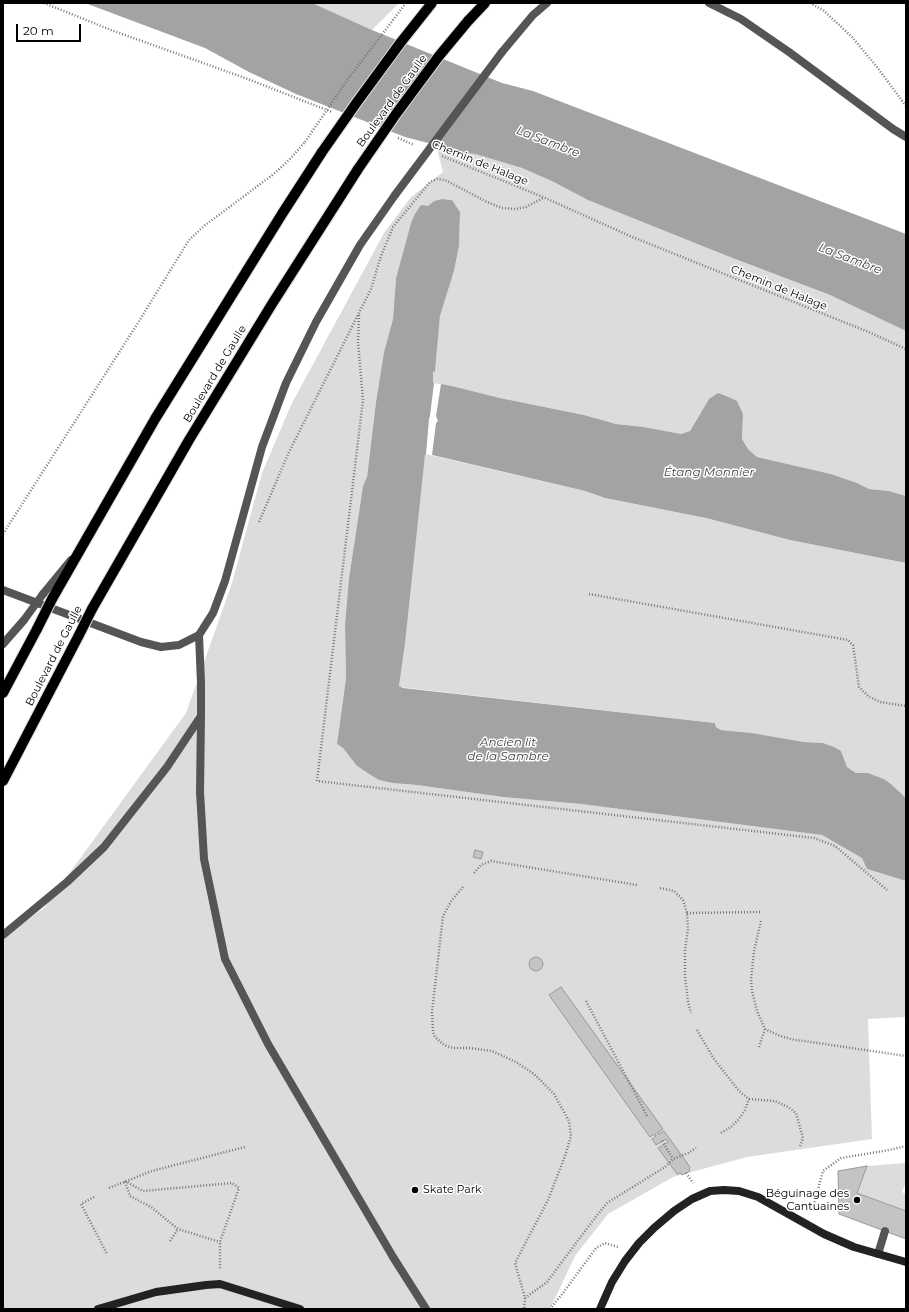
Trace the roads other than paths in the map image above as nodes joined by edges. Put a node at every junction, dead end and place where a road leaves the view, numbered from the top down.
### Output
1 (432, 3) edge
2 (485, 3) edge
3 (547, 3) edge
4 (709, 3) edge
5 (906, 137) edge
6 (82, 545) junction
7 (3, 590) edge
8 (199, 635) junction
9 (3, 644) edge
10 (3, 693) edge
11 (201, 716) junction
12 (3, 781) edge
13 (3, 935) edge
14 (885, 1231) dead end
15 (878, 1254) junction
16 (906, 1262) edge
17 (98, 1309) edge
18 (300, 1309) edge
19 (426, 1309) edge
20 (600, 1309) edge

1 - 6 main road, bridge
2 - 12 main road, Boulevard de Gaulle, bridge
3 - 8 street, bridge
4 - 5 street
6 - 9 street, bridge
6 - 10 main road, bridge
7 - 8 street
8 - 11 street
11 - 13 street
11 - 19 street
14 - 15 street
15 - 16 main road
15 - 20 main road
17 - 18 main road

